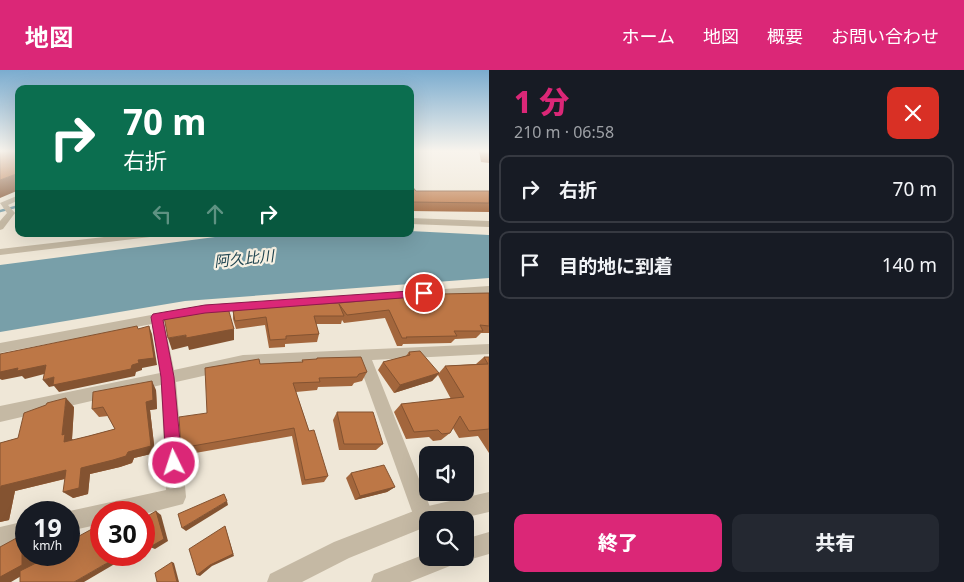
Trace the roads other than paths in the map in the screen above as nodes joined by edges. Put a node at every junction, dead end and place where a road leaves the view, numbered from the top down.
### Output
1 (15, 199) edge
2 (414, 221) edge
3 (489, 224) edge
4 (0, 226) edge
5 (125, 237) edge
6 (0, 252) edge
7 (489, 290) edge
8 (157, 317) junction
9 (0, 348) edge
10 (489, 349) edge
11 (363, 356) junction
12 (168, 377) junction
13 (0, 414) edge
14 (155, 502) edge
15 (489, 502) edge
16 (422, 511) edge
17 (450, 511) edge
18 (419, 519) edge
19 (15, 534) edge
20 (0, 537) edge
21 (489, 543) edge
22 (474, 547) edge
23 (422, 566) edge
24 (278, 582) edge
25 (382, 582) edge

1 - 4 street
2 - 3 street
5 - 6 street
7 - 8 street
8 - 9 street
8 - 12 street
10 - 11 street
11 - 12 street
11 - 16 street
12 - 13 street
12 - 14 street
15 - 17 street
18 - 24 street
19 - 20 street
21 - 22 street
23 - 25 street

